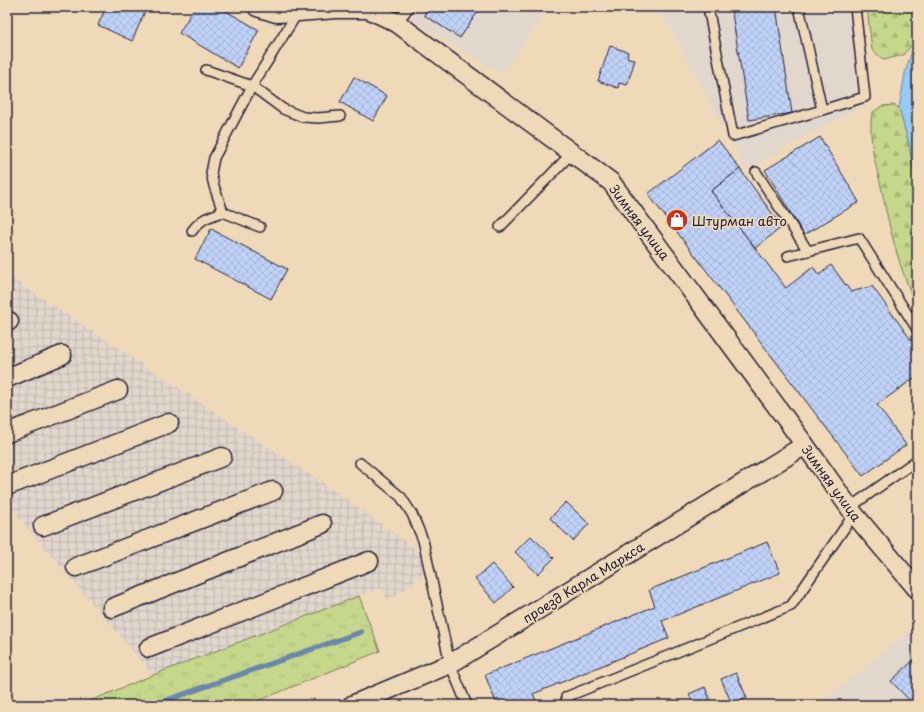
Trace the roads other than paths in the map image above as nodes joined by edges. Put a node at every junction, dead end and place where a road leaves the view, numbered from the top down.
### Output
1 (257, 7) edge
2 (409, 7) edge
3 (708, 7) edge
4 (799, 7) edge
5 (855, 7) edge
6 (336, 8) edge
7 (298, 12) junction
8 (397, 23) junction
9 (206, 70) dead end
10 (252, 86) junction
11 (822, 110) junction
12 (340, 116) dead end
13 (572, 153) junction
14 (756, 172) dead end
15 (223, 212) junction
16 (260, 227) dead end
17 (500, 227) dead end
18 (192, 231) dead end
19 (808, 251) junction
20 (788, 256) dead end
21 (917, 328) edge
22 (62, 355) dead end
23 (7, 378) edge
24 (118, 390) dead end
25 (170, 423) dead end
26 (7, 433) edge
27 (806, 445) junction
28 (222, 457) dead end
29 (917, 460) edge
30 (360, 463) dead end
31 (7, 486) edge
32 (273, 491) dead end
33 (852, 511) junction
34 (322, 524) dead end
35 (43, 526) dead end
36 (369, 561) dead end
37 (76, 567) dead end
38 (917, 589) edge
39 (112, 608) dead end
40 (149, 648) dead end
41 (450, 664) junction
42 (352, 705) edge
43 (467, 705) edge
44 (570, 705) edge

1 - 7 street, Зимняя улица
2 - 8 lane
3 - 11 lane
4 - 11 lane
5 - 11 lane
6 - 7 street, Зимняя улица
6 - 8 street, Зимняя улица
7 - 10 lane
8 - 13 street, Зимняя улица
9 - 10 lane
10 - 12 lane
10 - 15 lane
13 - 17 lane
13 - 27 street, Зимняя улица
14 - 19 lane
15 - 16 lane
15 - 18 lane
19 - 20 lane
19 - 21 lane
22 - 23 street
24 - 26 street
25 - 31 street
27 - 33 street, Зимняя улица
27 - 41 street, проезд Карла Маркса
28 - 35 street
29 - 33 lane
30 - 41 lane
32 - 37 street
33 - 38 street, Зимняя улица
33 - 44 lane
34 - 39 street
36 - 40 street
41 - 42 street, проезд Карла Маркса
41 - 43 lane

